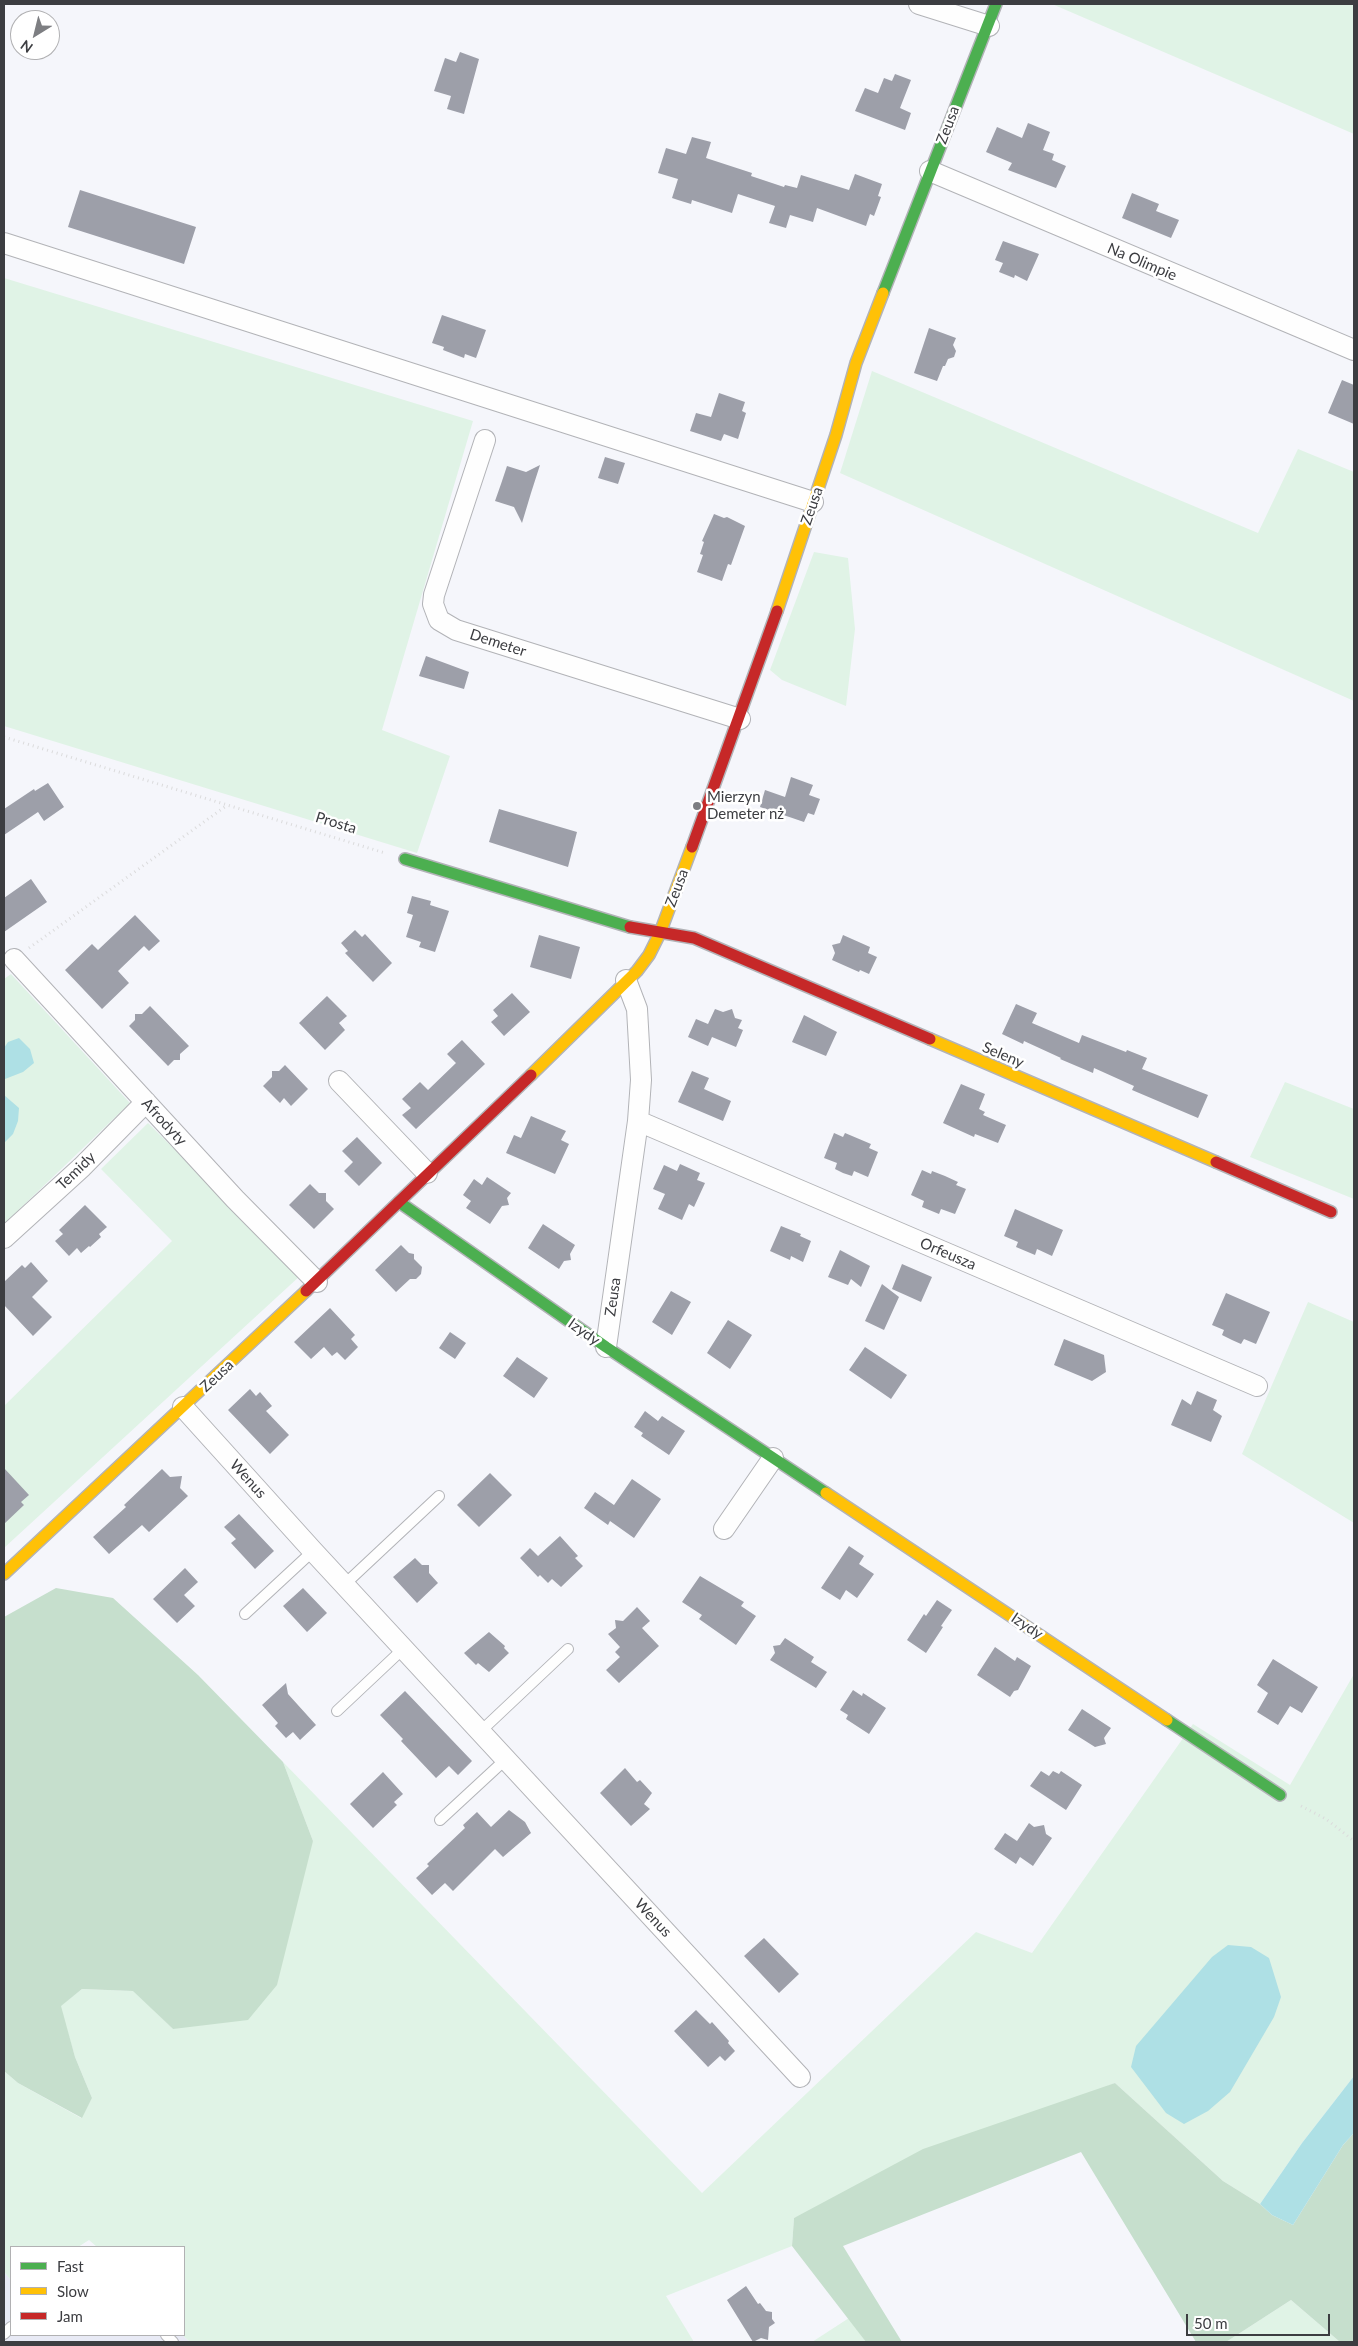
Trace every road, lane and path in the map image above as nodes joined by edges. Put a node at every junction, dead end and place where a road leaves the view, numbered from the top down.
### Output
1 (920, 4) edge
2 (996, 4) edge
3 (989, 26) junction
4 (930, 171) junction
5 (4, 243) edge
6 (1354, 350) edge
7 (485, 440) dead end
8 (813, 502) junction
9 (740, 720) junction
10 (4, 737) edge
11 (227, 805) junction
12 (405, 859) joint
13 (660, 933) junction
14 (14, 959) joint
15 (626, 980) junction
16 (339, 1081) dead end
17 (146, 1102) junction
18 (638, 1121) junction
19 (427, 1173) junction
20 (399, 1202) junction
21 (1331, 1212) dead end
22 (4, 1238) edge
23 (317, 1282) junction
24 (606, 1347) junction
25 (1257, 1386) dead end
26 (183, 1408) junction
27 (772, 1458) junction
28 (439, 1496) dead end
29 (724, 1529) dead end
30 (313, 1551) junction
31 (4, 1574) edge
32 (344, 1585) junction
33 (245, 1614) dead end
34 (404, 1648) junction
35 (568, 1649) dead end
36 (337, 1711) dead end
37 (481, 1731) junction
38 (506, 1759) junction
39 (1280, 1795) joint
40 (440, 1820) dead end
41 (1354, 1841) edge
42 (800, 2077) dead end

1 - 3 street
2 - 3 street, Zeusa
3 - 4 street, Zeusa
4 - 6 street, Na Olimpie
4 - 8 street, Zeusa
5 - 8 street
7 - 9 street, Demeter
8 - 9 street, Zeusa
9 - 13 street, Zeusa
10 - 11 path, Prosta
11 - 12 path, Prosta
11 - 14 path
12 - 13 street
13 - 15 street, Zeusa
13 - 21 street, Seleny
14 - 17 street, Afrodyty
15 - 18 street, Zeusa
15 - 19 street, Zeusa
16 - 19 street
17 - 22 street, Temidy
17 - 23 street, Afrodyty
18 - 24 street, Zeusa
18 - 25 street, Orfeusza
19 - 20 street, Zeusa
20 - 23 street, Zeusa
20 - 24 street, Izydy
23 - 26 street, Zeusa
24 - 27 street, Izydy
26 - 30 street, Wenus
26 - 31 street, Zeusa
27 - 29 street
27 - 39 street, Izydy
28 - 32 lane
30 - 32 street, Wenus
30 - 33 lane
32 - 34 street, Wenus
34 - 36 lane
34 - 37 street, Wenus
35 - 37 lane
37 - 38 street, Wenus
38 - 40 lane
38 - 42 street, Wenus
39 - 41 path

